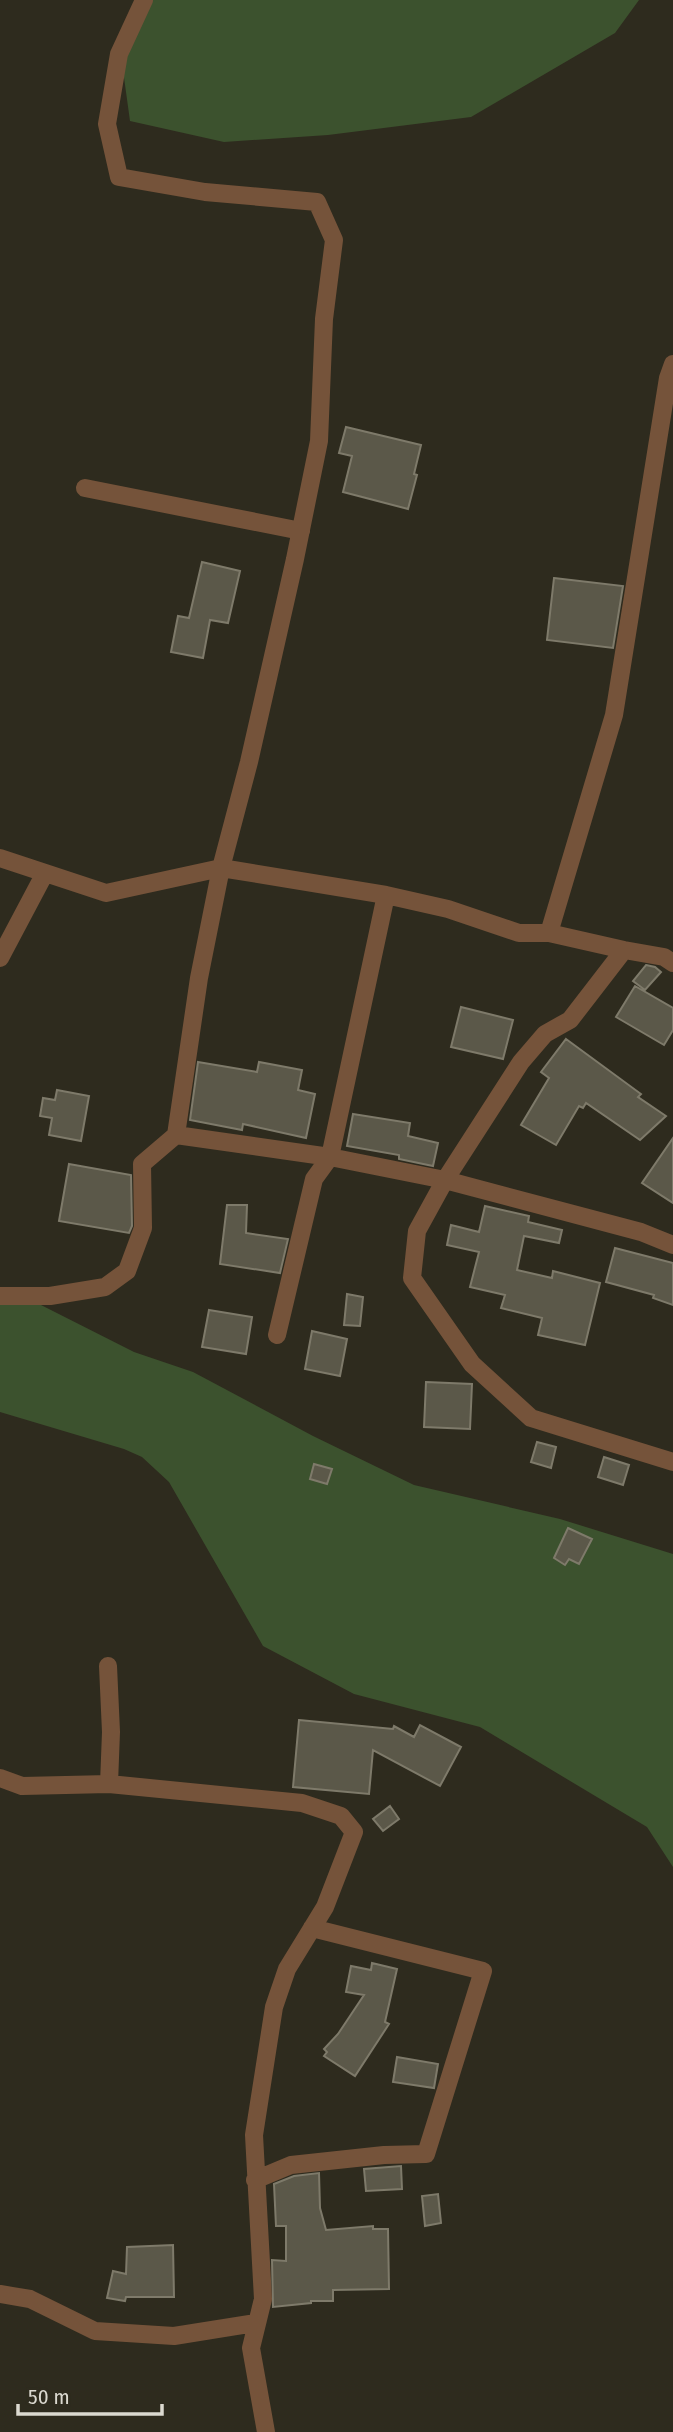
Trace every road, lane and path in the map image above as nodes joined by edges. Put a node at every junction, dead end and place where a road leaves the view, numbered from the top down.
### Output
1 (144, 0) edge
2 (673, 364) edge
3 (85, 488) dead end
4 (301, 531) junction
5 (0, 858) edge
6 (221, 868) junction
7 (45, 873) junction
8 (386, 895) junction
9 (549, 933) junction
10 (624, 950) junction
11 (0, 958) edge
12 (673, 963) edge
13 (176, 1135) junction
14 (330, 1157) junction
15 (444, 1180) junction
16 (673, 1245) edge
17 (0, 1296) edge
18 (277, 1335) dead end
19 (673, 1462) edge
20 (108, 1666) dead end
21 (0, 1778) edge
22 (109, 1784) junction
23 (312, 1928) junction
24 (255, 2180) junction
25 (0, 2294) edge
26 (256, 2323) junction
27 (266, 2432) edge

1 - 4 street
2 - 9 street
3 - 4 street
4 - 6 street
5 - 7 street
6 - 7 street
6 - 8 street
6 - 13 street
7 - 11 street
8 - 9 street
8 - 14 street
9 - 10 street
10 - 12 street
10 - 15 street
13 - 14 street
13 - 17 street
14 - 15 street
14 - 18 street
15 - 16 street
15 - 19 street
20 - 22 street
21 - 22 street
22 - 23 street
23 - 24 street
23 - 24 street
24 - 26 street
25 - 26 street
26 - 27 street

